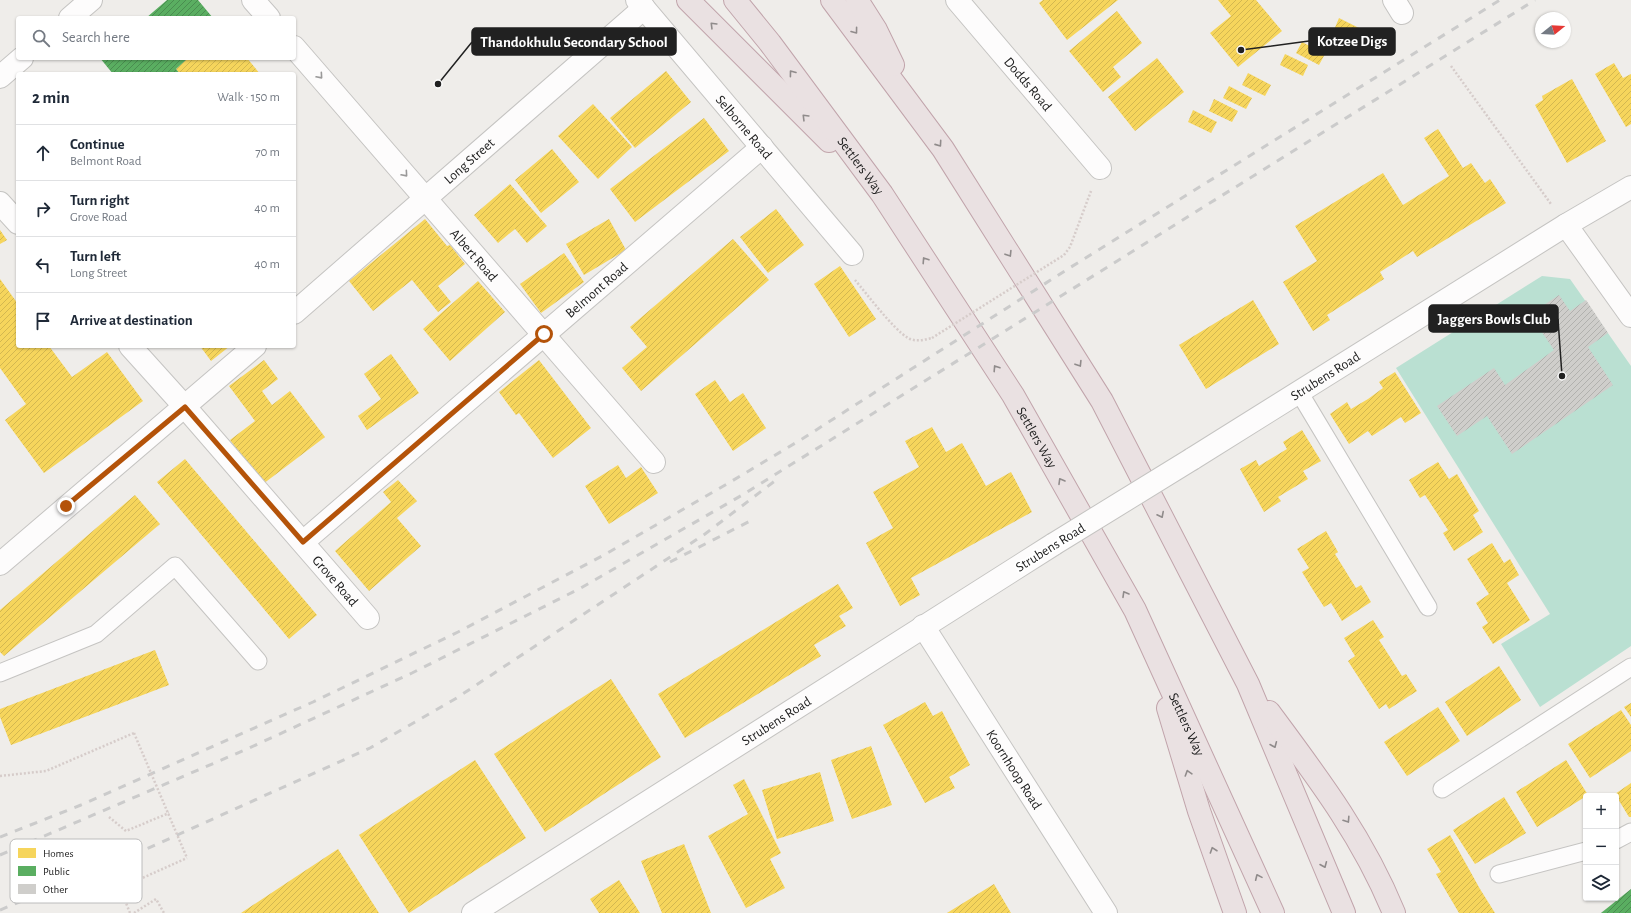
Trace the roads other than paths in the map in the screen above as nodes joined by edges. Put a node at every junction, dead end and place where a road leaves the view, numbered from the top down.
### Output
1 (91, 0) edge
2 (253, 0) edge
3 (688, 0) edge
4 (735, 0) edge
5 (832, 0) edge
6 (858, 0) edge
7 (957, 0) edge
8 (641, 4) edge
9 (72, 16) edge
10 (267, 16) edge
11 (296, 49) edge
12 (20, 60) edge
13 (0, 77) edge
14 (916, 112) junction
15 (762, 147) junction
16 (1100, 168) road end
17 (1631, 187) edge
18 (882, 194) junction
19 (426, 199) junction
20 (0, 203) edge
21 (16, 221) edge
22 (1566, 225) junction
23 (852, 254) road end
24 (296, 311) edge
25 (1631, 316) edge
26 (544, 334) junction
27 (132, 348) edge
28 (253, 348) edge
29 (1299, 392) junction
30 (185, 407) junction
31 (654, 462) dead end
32 (303, 542) junction
33 (0, 564) edge
34 (1428, 607) dead end
35 (368, 618) dead end
36 (923, 626) junction
37 (1144, 628) junction
38 (258, 661) dead end
39 (1631, 667) edge
40 (0, 673) edge
41 (1248, 684) junction
42 (1442, 790) dead end
43 (1631, 832) edge
44 (1619, 838) edge
45 (1583, 852) edge
46 (1499, 874) dead end
47 (473, 913) edge
48 (1106, 913) edge
49 (1235, 913) edge
50 (1273, 913) edge
51 (1344, 913) edge
52 (1394, 913) edge

1 - 9 street
2 - 10 street
18 -> 3 highway
18 -> 4 highway, Settlers Way
5 -> 14 highway
6 - 14 highway
7 - 16 street, Dodds Road
8 - 15 street, Selborne Road
8 - 19 street, Long Street
11 -> 19 street, Albert Road
12 - 13 street
14 -> 41 highway
15 - 23 street, Selborne Road
15 - 26 street, Belmont Road
17 - 22 street, Strubens Road
37 -> 18 highway, Settlers Way
19 - 24 street, Long Street
19 - 26 street, Albert Road
20 - 21 street
22 - 25 street
22 - 29 street, Strubens Road
26 - 31 street, Albert Road
26 - 32 street, Belmont Road
27 - 30 street, Grove Road
28 - 30 street
29 - 34 lane
29 - 36 street, Strubens Road, bridge
30 - 32 street, Grove Road
30 - 33 street
32 - 35 street, Grove Road
36 - 47 street, Strubens Road
36 - 48 street, Koornhoop Road
49 -> 37 highway
50 -> 37 highway, Settlers Way
38 - 40 lane
39 - 42 lane
41 -> 51 highway
41 -> 52 highway
43 - 44 lane
45 - 46 lane

